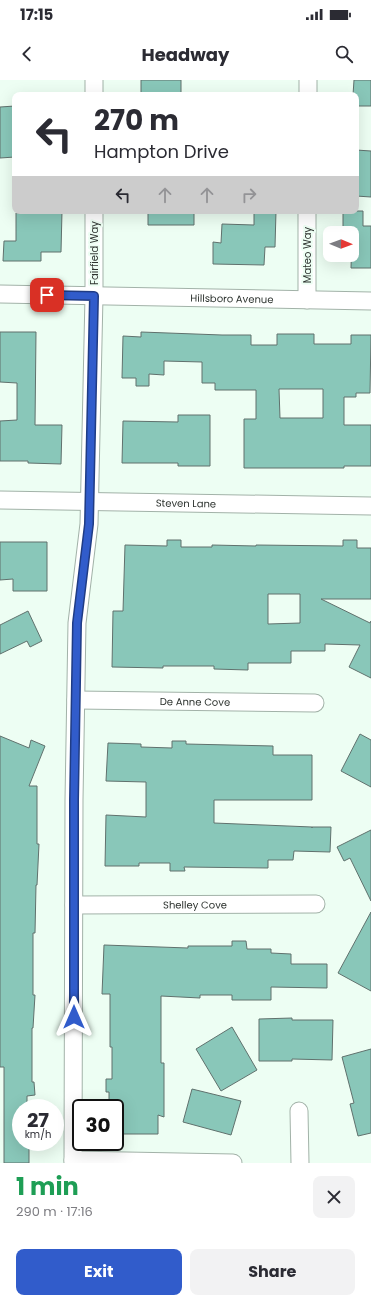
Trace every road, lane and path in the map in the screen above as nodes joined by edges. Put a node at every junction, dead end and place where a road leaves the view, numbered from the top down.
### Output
1 (94, 80) edge
2 (308, 80) edge
3 (94, 92) edge
4 (308, 92) edge
5 (94, 214) edge
6 (308, 214) edge
7 (0, 294) edge
8 (94, 296) junction
9 (307, 300) junction
10 (371, 301) edge
11 (0, 500) edge
12 (89, 502) junction
13 (371, 506) edge
14 (76, 700) junction
15 (314, 703) dead end
16 (316, 904) dead end
17 (74, 905) junction
18 (299, 1111) dead end
19 (73, 1161) edge
20 (233, 1163) edge
21 (300, 1163) edge

1 - 3 street
2 - 4 street
5 - 8 street, Fairfield Way
6 - 9 street, Mateo Way
7 - 8 street, Hillsboro Avenue
8 - 9 street, Hillsboro Avenue
8 - 12 street, Fairfield Way
9 - 10 street, Hillsboro Avenue
11 - 12 street, Steven Lane
12 - 13 street, Steven Lane
12 - 14 street, Fairfield Way
14 - 15 street, De Anne Cove
14 - 17 street, Fairfield Way
16 - 17 street, Shelley Cove
17 - 19 street, Fairfield Way
18 - 21 street
19 - 20 street

